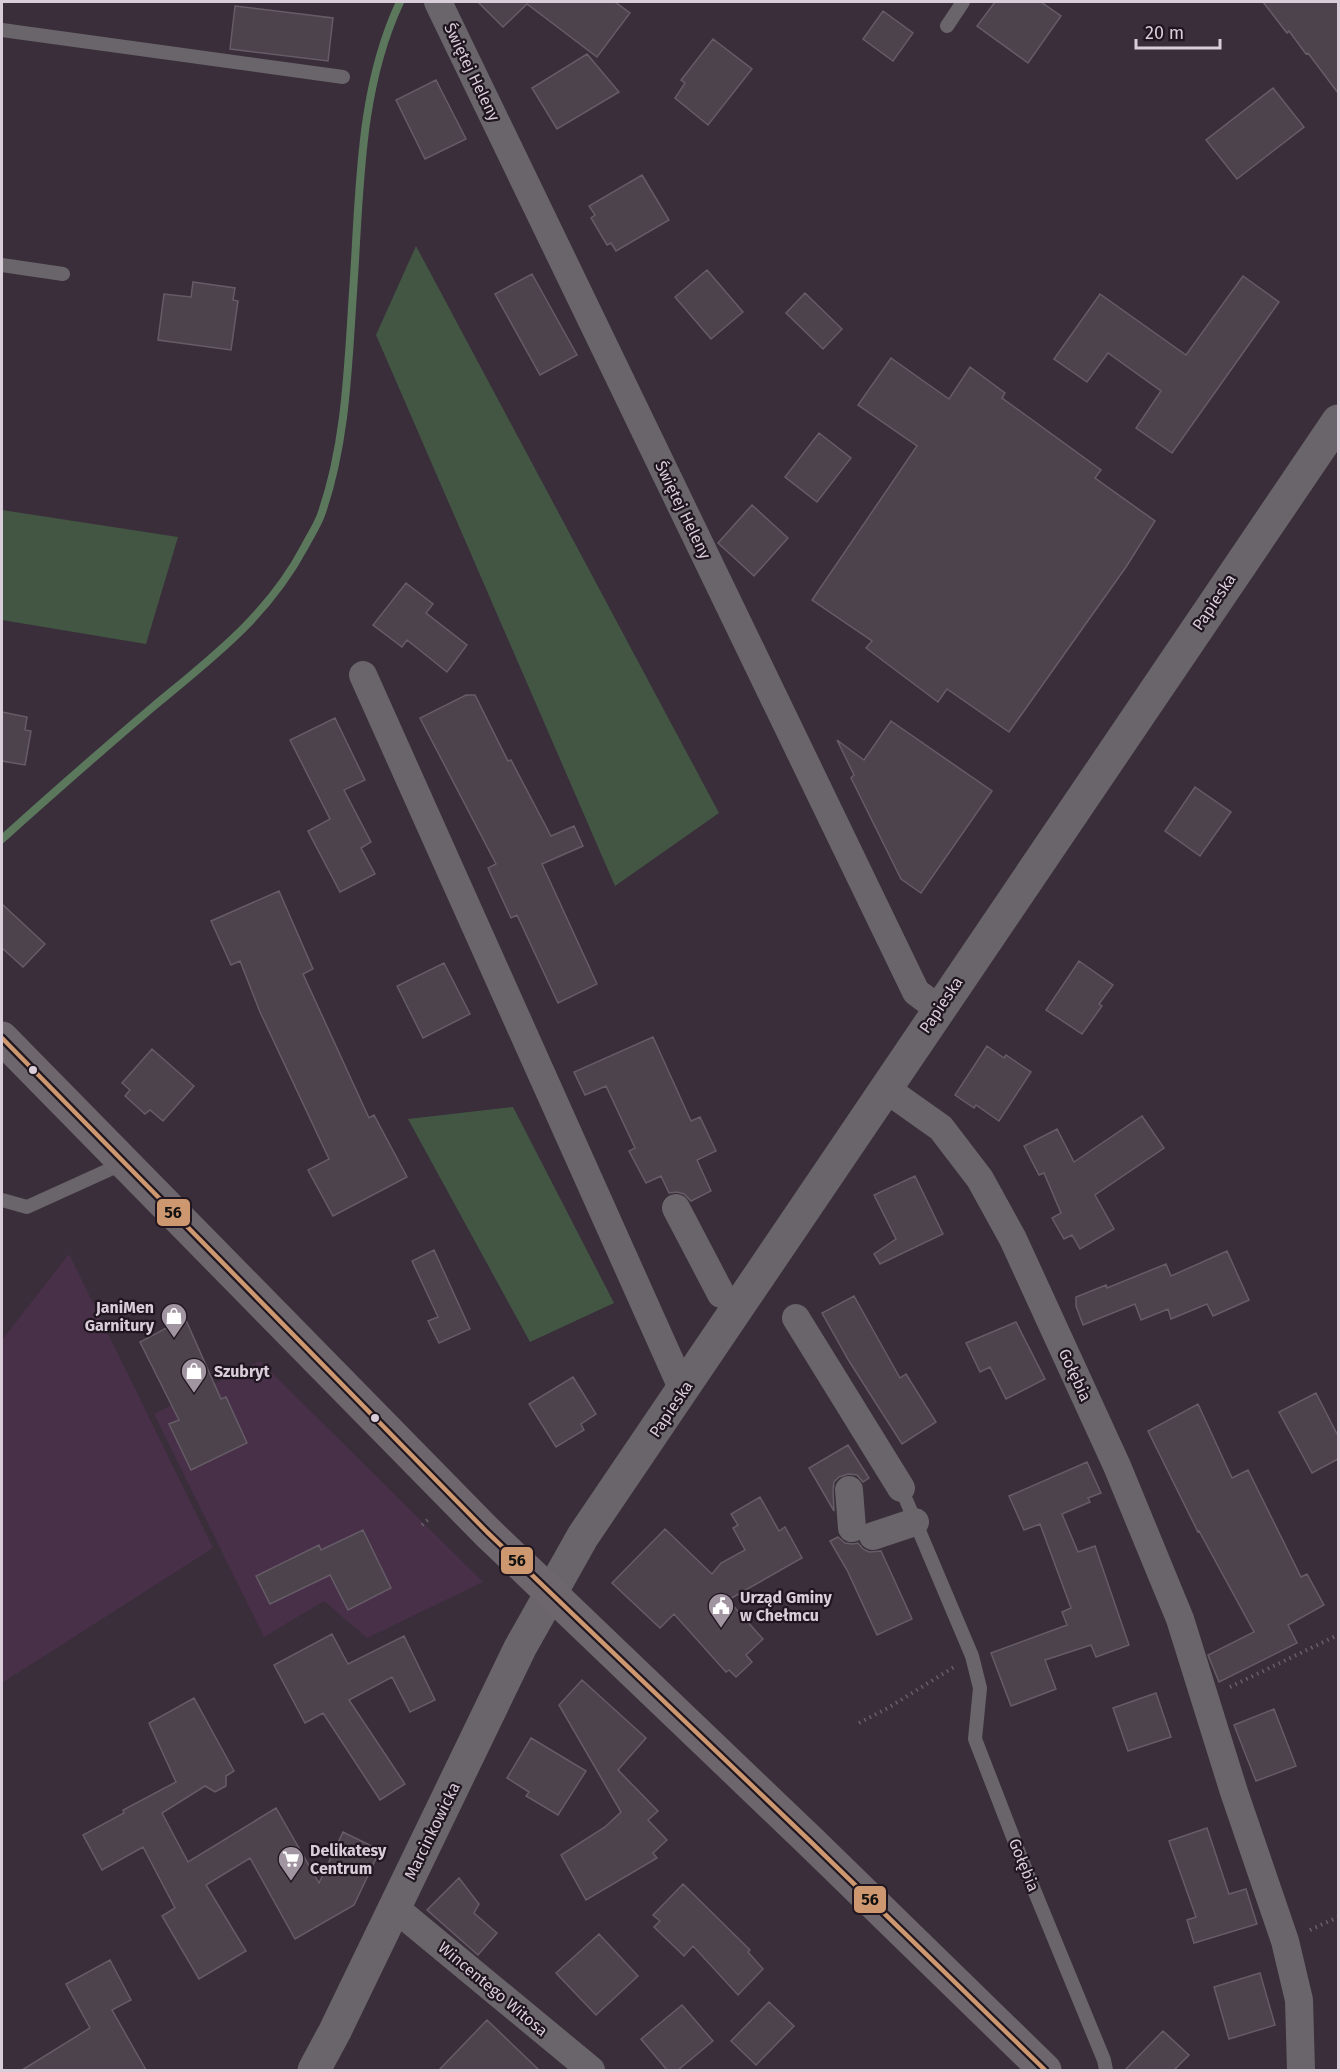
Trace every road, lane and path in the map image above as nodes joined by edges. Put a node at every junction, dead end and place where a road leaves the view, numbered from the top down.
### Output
1 (438, 2) edge
2 (963, 2) edge
3 (947, 26) dead end
4 (2, 30) edge
5 (343, 77) dead end
6 (2, 265) edge
7 (63, 274) dead end
8 (1338, 420) edge
9 (363, 675) dead end
10 (939, 1009) junction
11 (2, 1038) edge
12 (886, 1089) junction
13 (125, 1163) junction
14 (2, 1200) edge
15 (676, 1208) dead end
16 (721, 1294) dead end
17 (796, 1318) dead end
18 (683, 1390) junction
19 (901, 1488) joint
20 (849, 1490) dead end
21 (915, 1522) junction
22 (551, 1593) junction
23 (1338, 1635) edge
24 (972, 1656) junction
25 (1205, 1699) junction
26 (859, 1723) dead end
27 (395, 1908) junction
28 (314, 2070) edge
29 (591, 2070) edge
30 (1046, 2070) edge
31 (1106, 2070) edge
32 (1301, 2070) edge

1 - 10 street, Świętej Heleny
2 - 3 lane
4 - 5 lane
6 - 7 lane
8 - 10 street, Papieska
9 - 18 street
10 - 12 street, Papieska
11 - 13 main road
12 - 18 street, Papieska
12 - 25 street, Gołębia
13 - 14 lane
13 - 22 main road
15 - 16 street
17 - 19 street
18 - 22 street, Papieska
19 - 21 lane, Gołębia
20 - 21 street
21 - 24 lane, Gołębia
22 - 27 street, Marcinkowicka
22 - 30 main road
23 - 25 path
24 - 26 path
24 - 31 lane, Gołębia
25 - 32 street, Gołębia
27 - 28 street, Marcinkowicka
27 - 29 street, Wincentego Witosa

